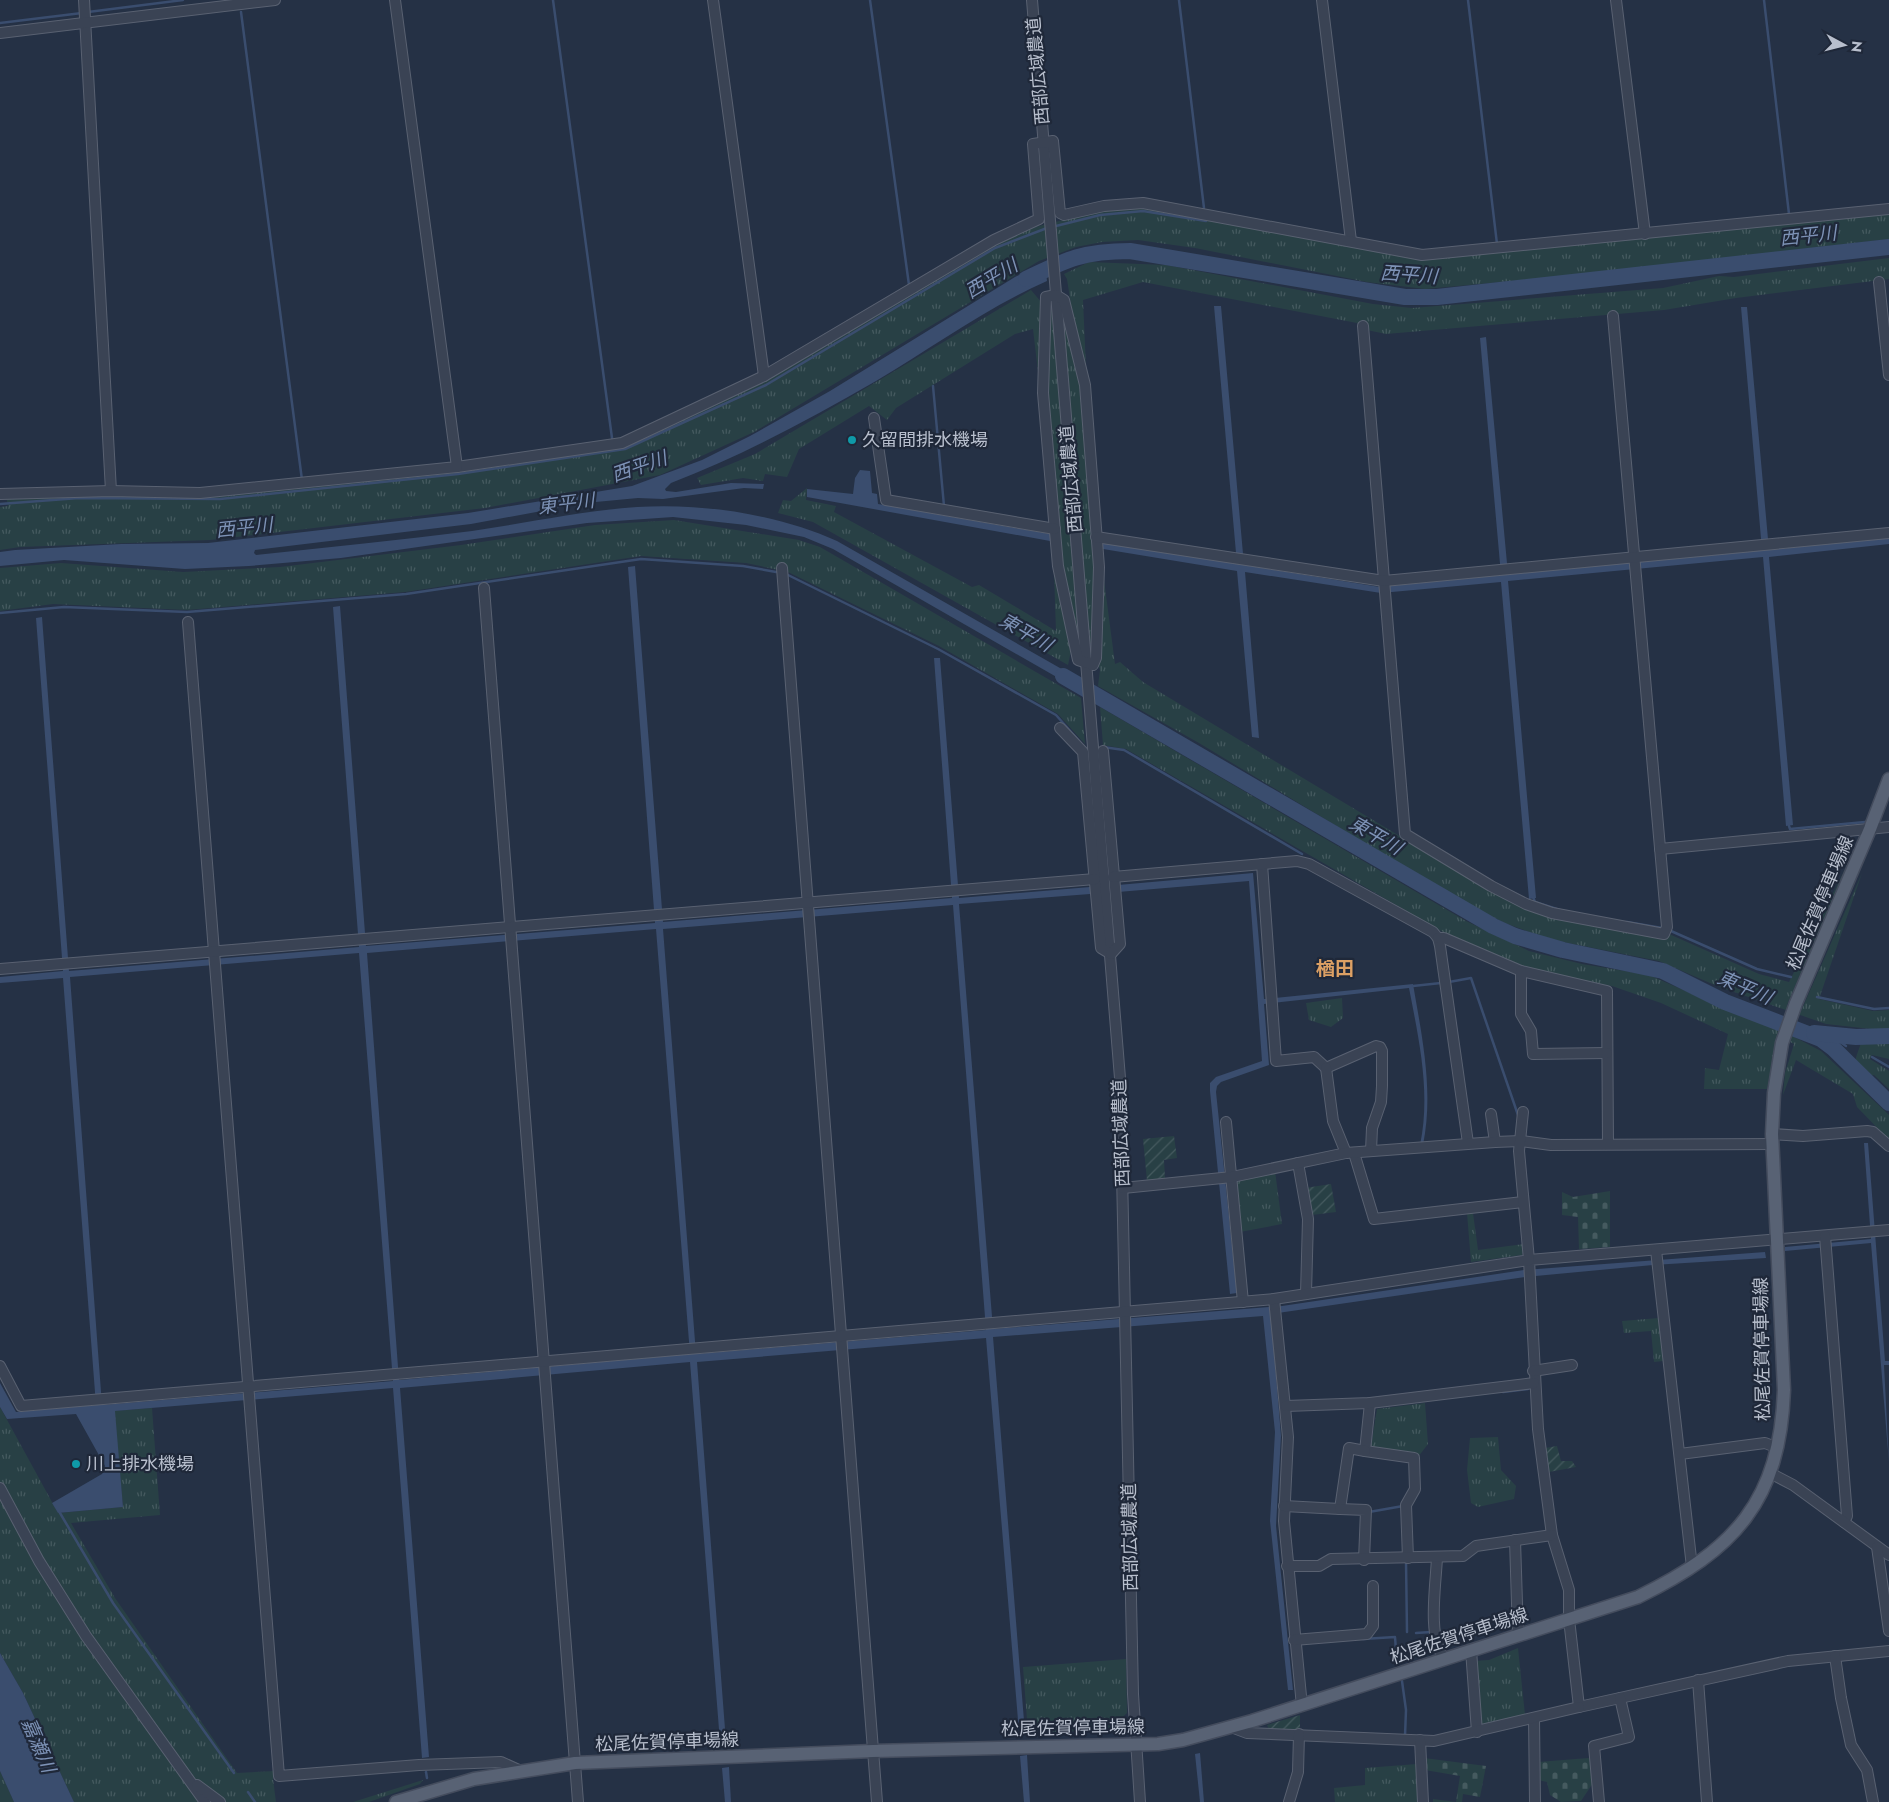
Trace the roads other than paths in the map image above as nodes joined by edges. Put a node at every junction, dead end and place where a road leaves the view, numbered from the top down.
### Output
1 (275, 0) edge
2 (395, 0) edge
3 (713, 0) edge
4 (1032, 0) edge
5 (1322, 0) edge
6 (1616, 0) edge
7 (84, 3) edge
8 (85, 23) junction
9 (0, 33) edge
10 (1044, 142) junction
11 (1889, 209) edge
12 (1645, 234) junction
13 (1351, 241) junction
14 (1880, 282) dead end
15 (1056, 295) junction
16 (1613, 316) dead end
17 (1363, 326) dead end
18 (1889, 375) edge
19 (764, 376) junction
20 (874, 418) dead end
21 (457, 467) junction
22 (111, 491) junction
23 (0, 494) edge
24 (1054, 529) junction
25 (1889, 533) edge
26 (1096, 537) junction
27 (1634, 557) junction
28 (782, 568) dead end
29 (1384, 581) junction
30 (484, 588) dead end
31 (188, 622) dead end
32 (1086, 662) junction
33 (1060, 728) dead end
34 (1103, 751) dead end
35 (1889, 779) edge
36 (1889, 827) edge
37 (1870, 829) junction
38 (1660, 849) junction
39 (1262, 864) junction
40 (1113, 877) junction
41 (1095, 879) junction
42 (808, 910) junction
43 (511, 934) junction
44 (1438, 938) junction
45 (1111, 954) junction
46 (215, 959) junction
47 (0, 969) edge
48 (1521, 971) junction
49 (1607, 1053) junction
50 (1326, 1068) junction
51 (1523, 1112) dead end
52 (1491, 1114) dead end
53 (1226, 1122) dead end
54 (1773, 1139) junction
55 (1522, 1141) junction
56 (1495, 1142) junction
57 (1468, 1143) junction
58 (1608, 1144) junction
59 (1889, 1146) edge
60 (1371, 1151) junction
61 (1350, 1153) junction
62 (1298, 1163) junction
63 (1230, 1178) junction
64 (1123, 1188) junction
65 (1523, 1202) junction
66 (1889, 1230) edge
67 (1777, 1241) junction
68 (1826, 1242) junction
69 (1657, 1253) junction
70 (1529, 1263) junction
71 (1306, 1294) junction
72 (1274, 1301) junction
73 (1243, 1302) junction
74 (1125, 1313) junction
75 (841, 1337) junction
76 (544, 1362) junction
77 (1572, 1365) dead end
78 (0, 1366) edge
79 (1533, 1371) junction
80 (1534, 1383) junction
81 (247, 1387) junction
82 (1370, 1403) junction
83 (1286, 1406) junction
84 (1778, 1448) junction
85 (1365, 1452) junction
86 (1680, 1454) junction
87 (1770, 1473) junction
88 (0, 1488) edge
89 (1284, 1506) junction
90 (1340, 1509) junction
91 (1844, 1522) junction
92 (1552, 1535) junction
93 (1515, 1540) junction
94 (1877, 1546) junction
95 (1889, 1555) edge
96 (1407, 1557) junction
97 (1437, 1558) junction
98 (1364, 1560) junction
99 (1287, 1566) junction
100 (1692, 1567) junction
101 (1373, 1586) dead end
102 (1569, 1619) junction
103 (1889, 1631) edge
104 (1518, 1635) junction
105 (1294, 1640) junction
106 (1471, 1650) junction
107 (1889, 1650) edge
108 (1836, 1656) junction
109 (1444, 1658) junction
110 (1698, 1680) junction
111 (1620, 1698) junction
112 (1302, 1706) junction
113 (1579, 1707) junction
114 (1534, 1718) junction
115 (1231, 1728) junction
116 (1477, 1732) junction
117 (1299, 1734) junction
118 (1420, 1740) junction
119 (1135, 1743) junction
120 (873, 1751) junction
121 (575, 1763) junction
122 (521, 1771) junction
123 (190, 1780) junction
124 (205, 1802) edge
125 (220, 1802) edge
126 (396, 1802) edge
127 (578, 1802) edge
128 (877, 1802) edge
129 (1140, 1802) edge
130 (1289, 1802) edge
131 (1423, 1802) edge
132 (1535, 1802) edge
133 (1599, 1802) edge
134 (1707, 1802) edge
135 (1873, 1802) edge

1 - 8 street
2 - 21 street
3 - 19 street
4 - 10 street, 西部広域農道
5 - 13 street
6 - 12 street
7 - 8 street
8 - 9 street
8 - 22 street
10 - 13 street
10 - 15 street, 西部広域農道
10 - 19 street
11 - 12 street
12 - 13 street
14 - 18 street
15 - 24 street
15 - 26 street
15 - 32 street, 西部広域農道
16 - 27 street
17 - 29 street
19 - 21 street
20 - 24 street
21 - 22 street
22 - 23 street
24 - 32 street
25 - 27 street
26 - 29 street
26 - 32 street
27 - 29 street
27 - 38 street
28 - 42 street
29 - 38 street
30 - 43 street
31 - 46 street
32 - 45 street, 西部広域農道
33 - 41 street
34 - 40 street
35 - 37 main road, 松尾佐賀停車場線
36 - 37 street
37 - 38 street
37 - 54 main road, 松尾佐賀停車場線
39 - 40 street
39 - 44 street
39 - 50 street
40 - 45 street
41 - 42 street
41 - 45 street
42 - 43 street
42 - 75 street
43 - 46 street
43 - 76 street
44 - 48 street
44 - 57 street
45 - 64 street, 西部広域農道
46 - 47 street
46 - 81 street
48 - 49 street
48 - 49 street
49 - 58 street
50 - 60 street
50 - 61 street
51 - 55 street
52 - 56 street
53 - 63 street
54 - 58 street
54 - 59 street
54 - 67 main road, 松尾佐賀停車場線
55 - 56 street
55 - 58 street
55 - 65 street
56 - 57 street
57 - 60 street
60 - 61 street
61 - 62 street
61 - 65 street
62 - 63 street
62 - 71 street
63 - 64 street
63 - 73 street
64 - 74 street, 西部広域農道
65 - 70 street
66 - 68 street
67 - 68 street
67 - 69 street
67 - 84 main road, 松尾佐賀停車場線
68 - 91 street
69 - 70 street
69 - 86 street
70 - 71 street
70 - 79 street
71 - 72 street
72 - 73 street
72 - 83 street
73 - 74 street
74 - 75 street
74 - 119 street, 西部広域農道
75 - 76 street
75 - 120 street
76 - 81 street
76 - 121 street
77 - 79 street
78 - 81 street
79 - 80 street
80 - 82 street
80 - 92 street
81 - 122 street
82 - 83 street
82 - 85 street
83 - 89 street
84 - 86 street
84 - 87 main road, 松尾佐賀停車場線
85 - 90 street
85 - 96 street
86 - 100 street
87 - 91 street
87 - 100 main road, 松尾佐賀停車場線
88 - 123 street
89 - 90 street
89 - 99 street
90 - 98 street
91 - 94 street
92 - 93 street
92 - 102 street
93 - 97 street
93 - 104 street
94 - 95 street
94 - 103 street
96 - 97 street
96 - 98 street
97 - 109 street
98 - 99 street
99 - 105 street
100 - 102 main road, 松尾佐賀停車場線
101 - 105 street
102 - 104 main road, 松尾佐賀停車場線
102 - 113 street
104 - 106 main road, 松尾佐賀停車場線
105 - 112 street
106 - 109 main road, 松尾佐賀停車場線
106 - 116 street
107 - 108 street
108 - 110 street
108 - 135 street
109 - 112 main road, 松尾佐賀停車場線
110 - 111 street
110 - 134 street
111 - 113 street
111 - 133 street
112 - 115 main road, 松尾佐賀停車場線
113 - 114 street
114 - 116 street
114 - 132 street
115 - 117 street
115 - 119 main road, 松尾佐賀停車場線
116 - 118 street
117 - 118 street
117 - 130 street
118 - 131 street
119 - 120 main road, 松尾佐賀停車場線
119 - 129 street, 西部広域農道
120 - 121 main road, 松尾佐賀停車場線
120 - 128 street
121 - 122 main road, 松尾佐賀停車場線
121 - 127 street
122 - 126 main road, 松尾佐賀停車場線
123 - 124 street
123 - 125 street

